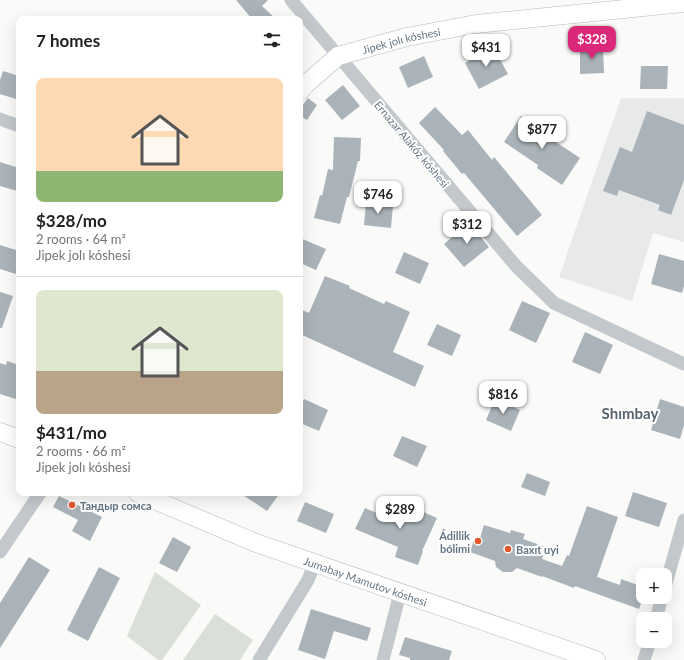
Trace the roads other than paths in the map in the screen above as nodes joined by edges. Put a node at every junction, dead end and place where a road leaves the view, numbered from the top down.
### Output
1 (291, 0) edge
2 (684, 3) edge
3 (338, 56) junction
4 (303, 87) edge
5 (0, 119) edge
6 (16, 125) edge
7 (684, 364) edge
8 (0, 432) edge
9 (16, 438) edge
10 (38, 496) edge
11 (145, 496) edge
12 (684, 520) edge
13 (0, 552) edge
14 (316, 563) junction
15 (670, 568) edge
16 (400, 593) junction
17 (648, 648) edge
18 (259, 660) edge
19 (383, 660) edge
20 (596, 660) edge
21 (644, 660) edge

1 - 3 street, Ernazar Alakóz kóshesi
2 - 3 street, Jipek jolı kóshesi
3 - 4 street, Jipek jolı kóshesi
3 - 7 street, Ernazar Alakóz kóshesi
5 - 6 street
8 - 9 street
10 - 13 street
11 - 14 street, Jumabay Mamutov kóshesi
12 - 15 street
14 - 16 street, Jumabay Mamutov kóshesi
14 - 18 street
16 - 19 street
16 - 20 street, Jumabay Mamutov kóshesi
17 - 21 street

